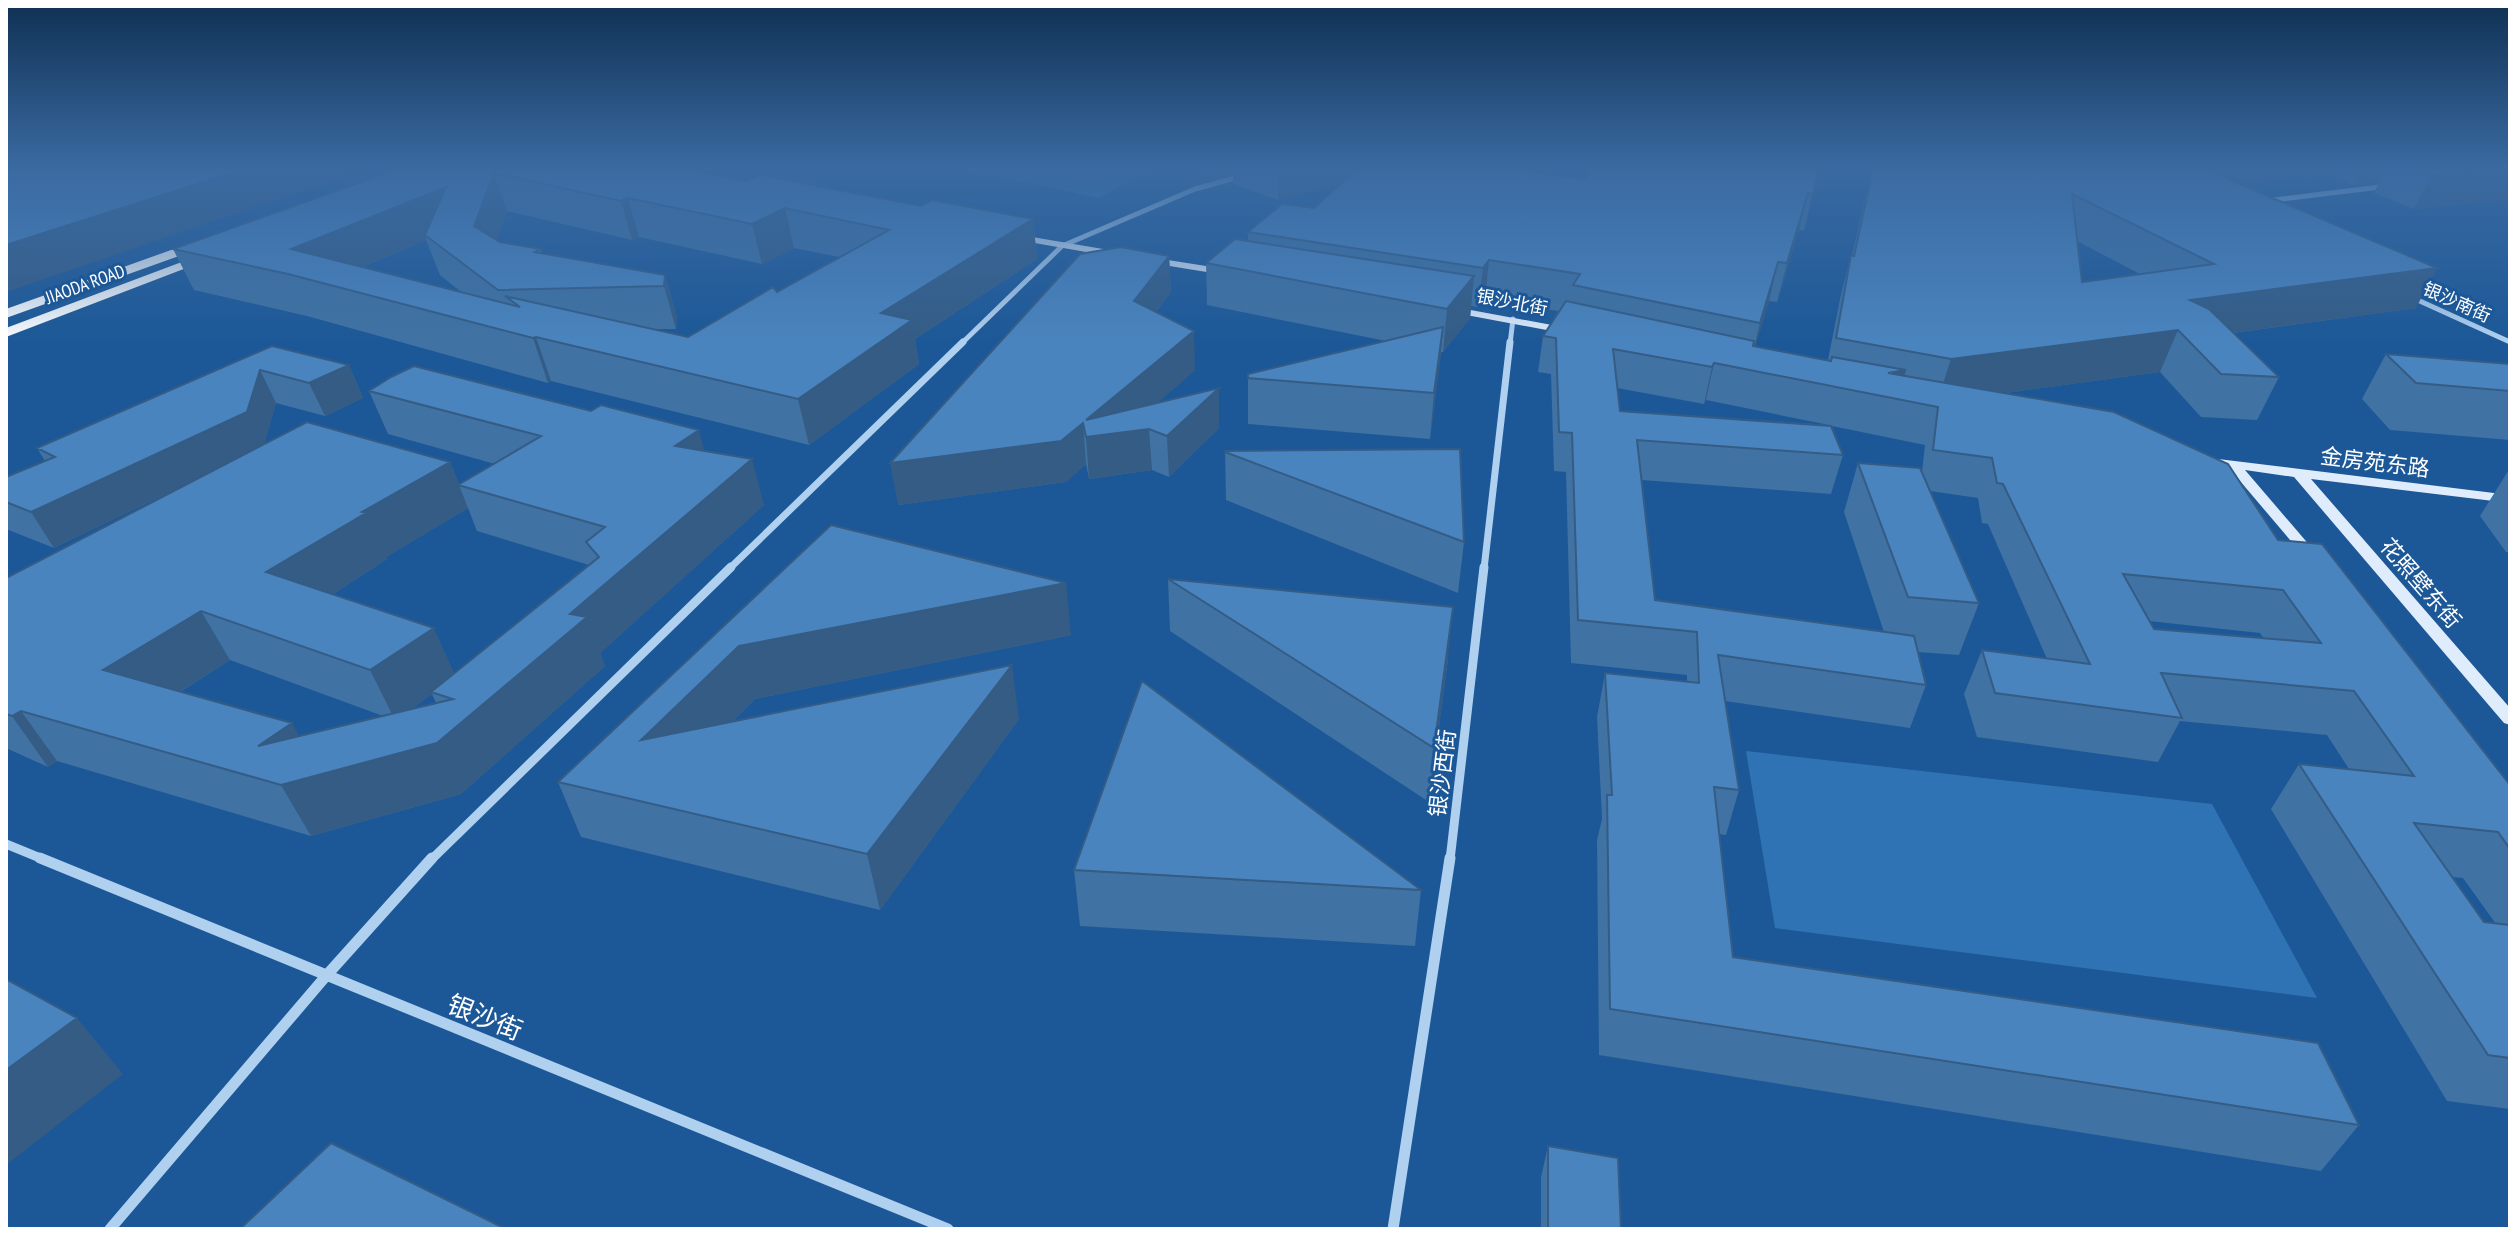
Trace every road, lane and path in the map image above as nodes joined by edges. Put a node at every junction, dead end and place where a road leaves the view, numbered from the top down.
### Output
1 (1107, 227) edge
2 (1001, 234) edge
3 (213, 239) edge
4 (1062, 246) junction
5 (226, 251) edge
6 (1123, 256) edge
7 (1138, 258) edge
8 (1244, 276) edge
9 (2401, 293) edge
10 (1439, 307) edge
11 (6, 314) edge
12 (1513, 319) junction
13 (6, 333) edge
14 (1574, 333) edge
15 (2510, 342) edge
16 (2189, 458) edge
17 (2235, 467) junction
18 (2300, 475) junction
19 (2510, 499) edge
20 (2327, 575) edge
21 (2510, 719) edge
22 (6, 844) edge
23 (326, 976) junction
24 (110, 1229) edge
25 (948, 1229) edge
26 (1393, 1229) edge

1 - 4 street
2 - 4 street
3 - 11 main road, JIAODA ROAD
4 - 6 street
4 - 23 street
5 - 13 main road, JIAODA ROAD
7 - 8 street
9 - 15 street, 银沙南街
10 - 12 street, 银沙北街
12 - 14 street, 银沙北街
12 - 26 street, 银沙西街
16 - 17 street
17 - 18 street, 金房苑东路
17 - 20 street
18 - 19 street, 金房苑东路
18 - 21 street, 花照壁东街
22 - 23 street, 银沙街
23 - 24 street
23 - 25 street, 银沙街

